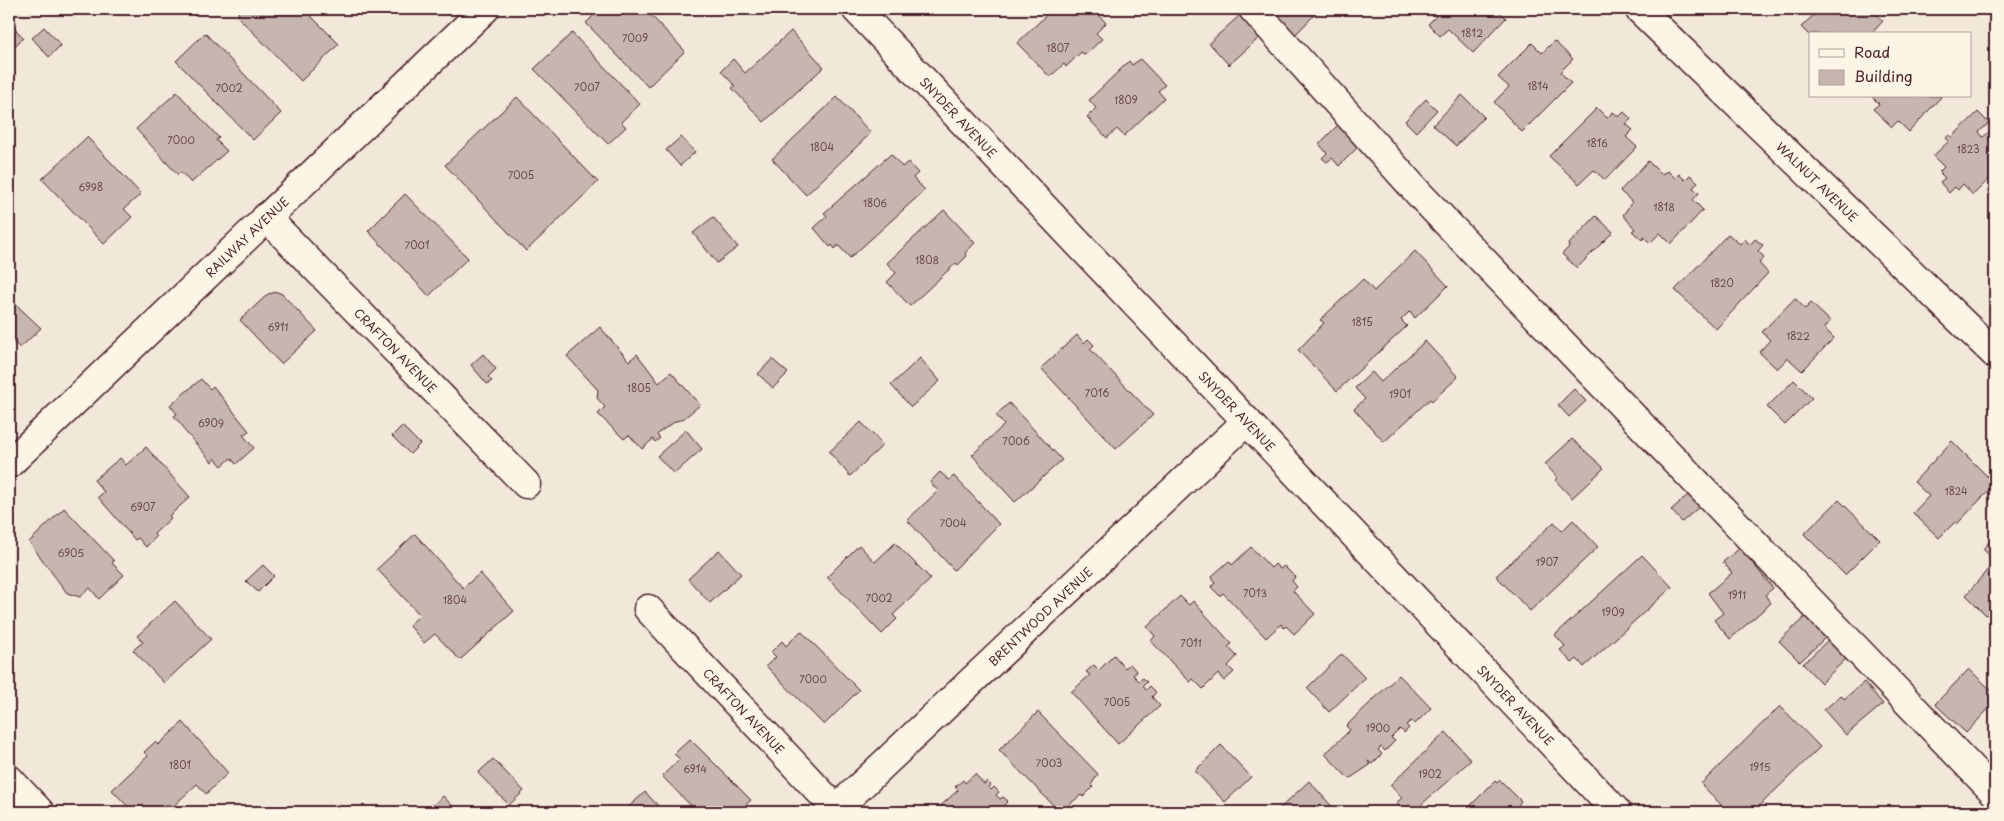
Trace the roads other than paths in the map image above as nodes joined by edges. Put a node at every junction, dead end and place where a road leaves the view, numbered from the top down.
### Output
1 (485, 9) edge
2 (856, 9) edge
3 (1253, 9) edge
4 (1639, 9) edge
5 (266, 217) junction
6 (1995, 354) edge
7 (1247, 421) junction
8 (9, 464) edge
9 (526, 484) dead end
10 (648, 609) dead end
11 (9, 778) edge
12 (1995, 793) edge
13 (836, 811) edge
14 (40, 812) edge
15 (1617, 812) edge

1 - 5 street, RAILWAY AVENUE
2 - 7 street, SNYDER AVENUE
3 - 12 street
4 - 6 street, WALNUT AVENUE
5 - 8 street, RAILWAY AVENUE
5 - 9 street, CRAFTON AVENUE
7 - 13 street, BRENTWOOD AVENUE
7 - 15 street, SNYDER AVENUE
10 - 13 street, CRAFTON AVENUE
11 - 14 street

